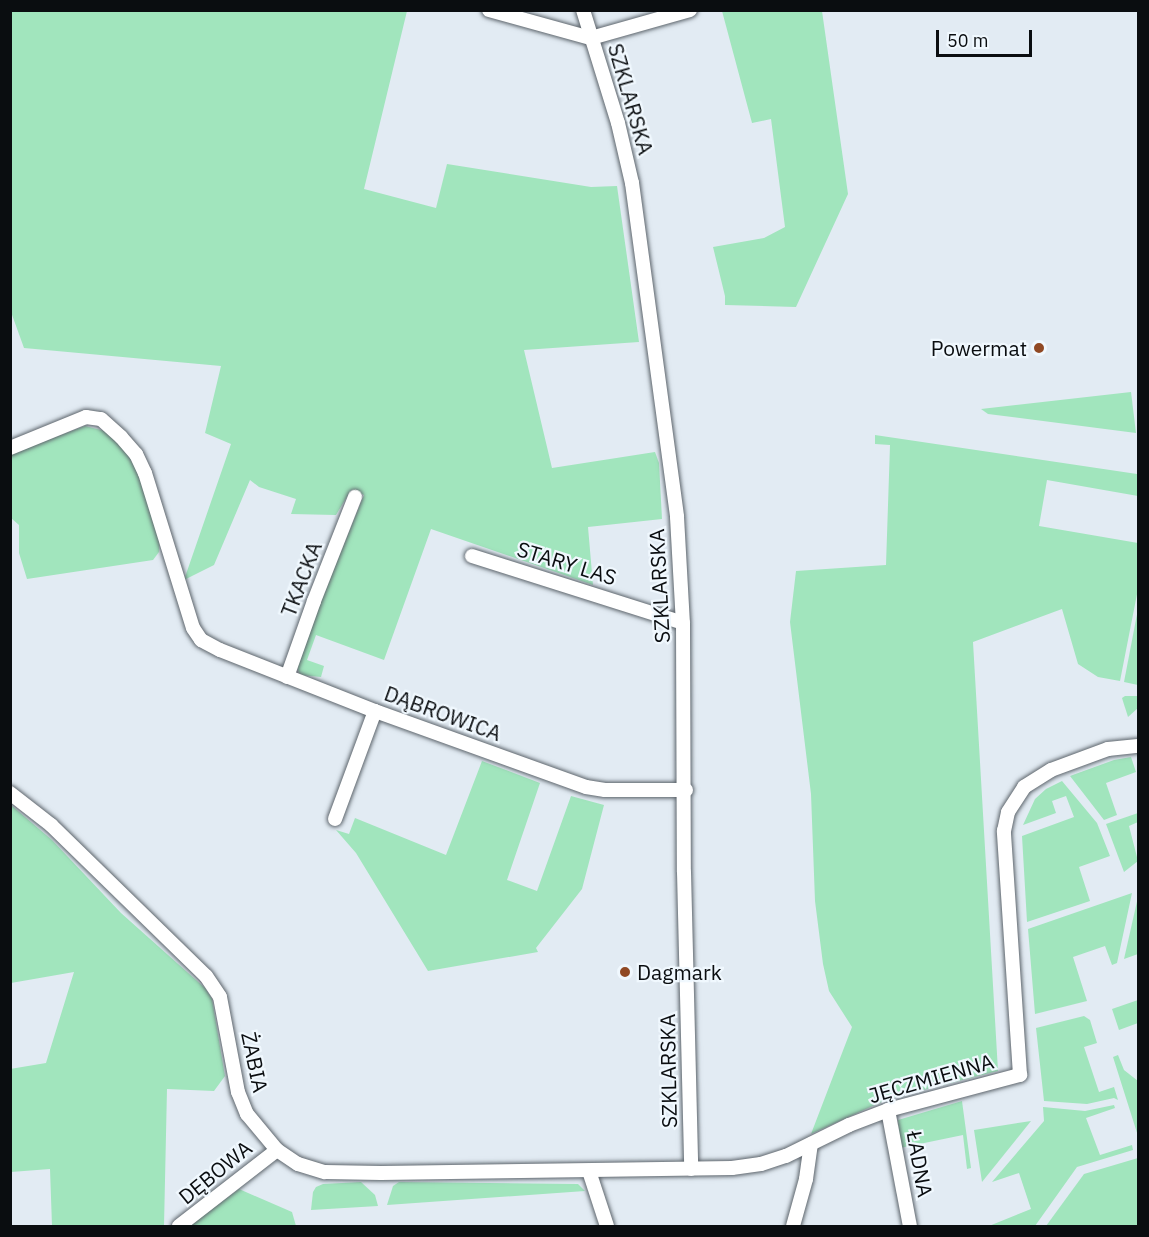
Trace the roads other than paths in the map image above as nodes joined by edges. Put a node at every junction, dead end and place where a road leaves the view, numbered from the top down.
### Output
1 (489, 10) edge
2 (583, 10) edge
3 (690, 10) edge
4 (591, 38) junction
5 (10, 448) edge
6 (355, 497) dead end
7 (472, 556) dead end
8 (683, 623) junction
9 (287, 677) junction
10 (375, 711) junction
11 (1138, 746) edge
12 (686, 790) junction
13 (10, 793) edge
14 (335, 819) dead end
15 (888, 1110) junction
16 (811, 1144) junction
17 (277, 1150) junction
18 (691, 1169) junction
19 (589, 1171) junction
20 (179, 1227) edge
21 (607, 1227) edge
22 (793, 1227) edge
23 (910, 1227) edge

1 - 4 street
2 - 4 street, SZKLARSKA
3 - 4 street
4 - 8 street, SZKLARSKA
5 - 9 street, DĄBROWICA
6 - 9 street, TKACKA
7 - 8 street, STARY LAS
8 - 12 street, SZKLARSKA
9 - 10 street, DĄBROWICA
10 - 12 street, DĄBROWICA
10 - 14 street
11 - 15 street, JĘCZMIENNA
12 - 18 street, SZKLARSKA
13 - 17 street, ŻABIA
15 - 16 street, JĘCZMIENNA
15 - 23 street, ŁADNA
16 - 18 street, JĘCZMIENNA
16 - 22 street
17 - 19 street, ŻABIA
17 - 20 street, DĘBOWA
18 - 19 street, JĘCZMIENNA
19 - 21 street

